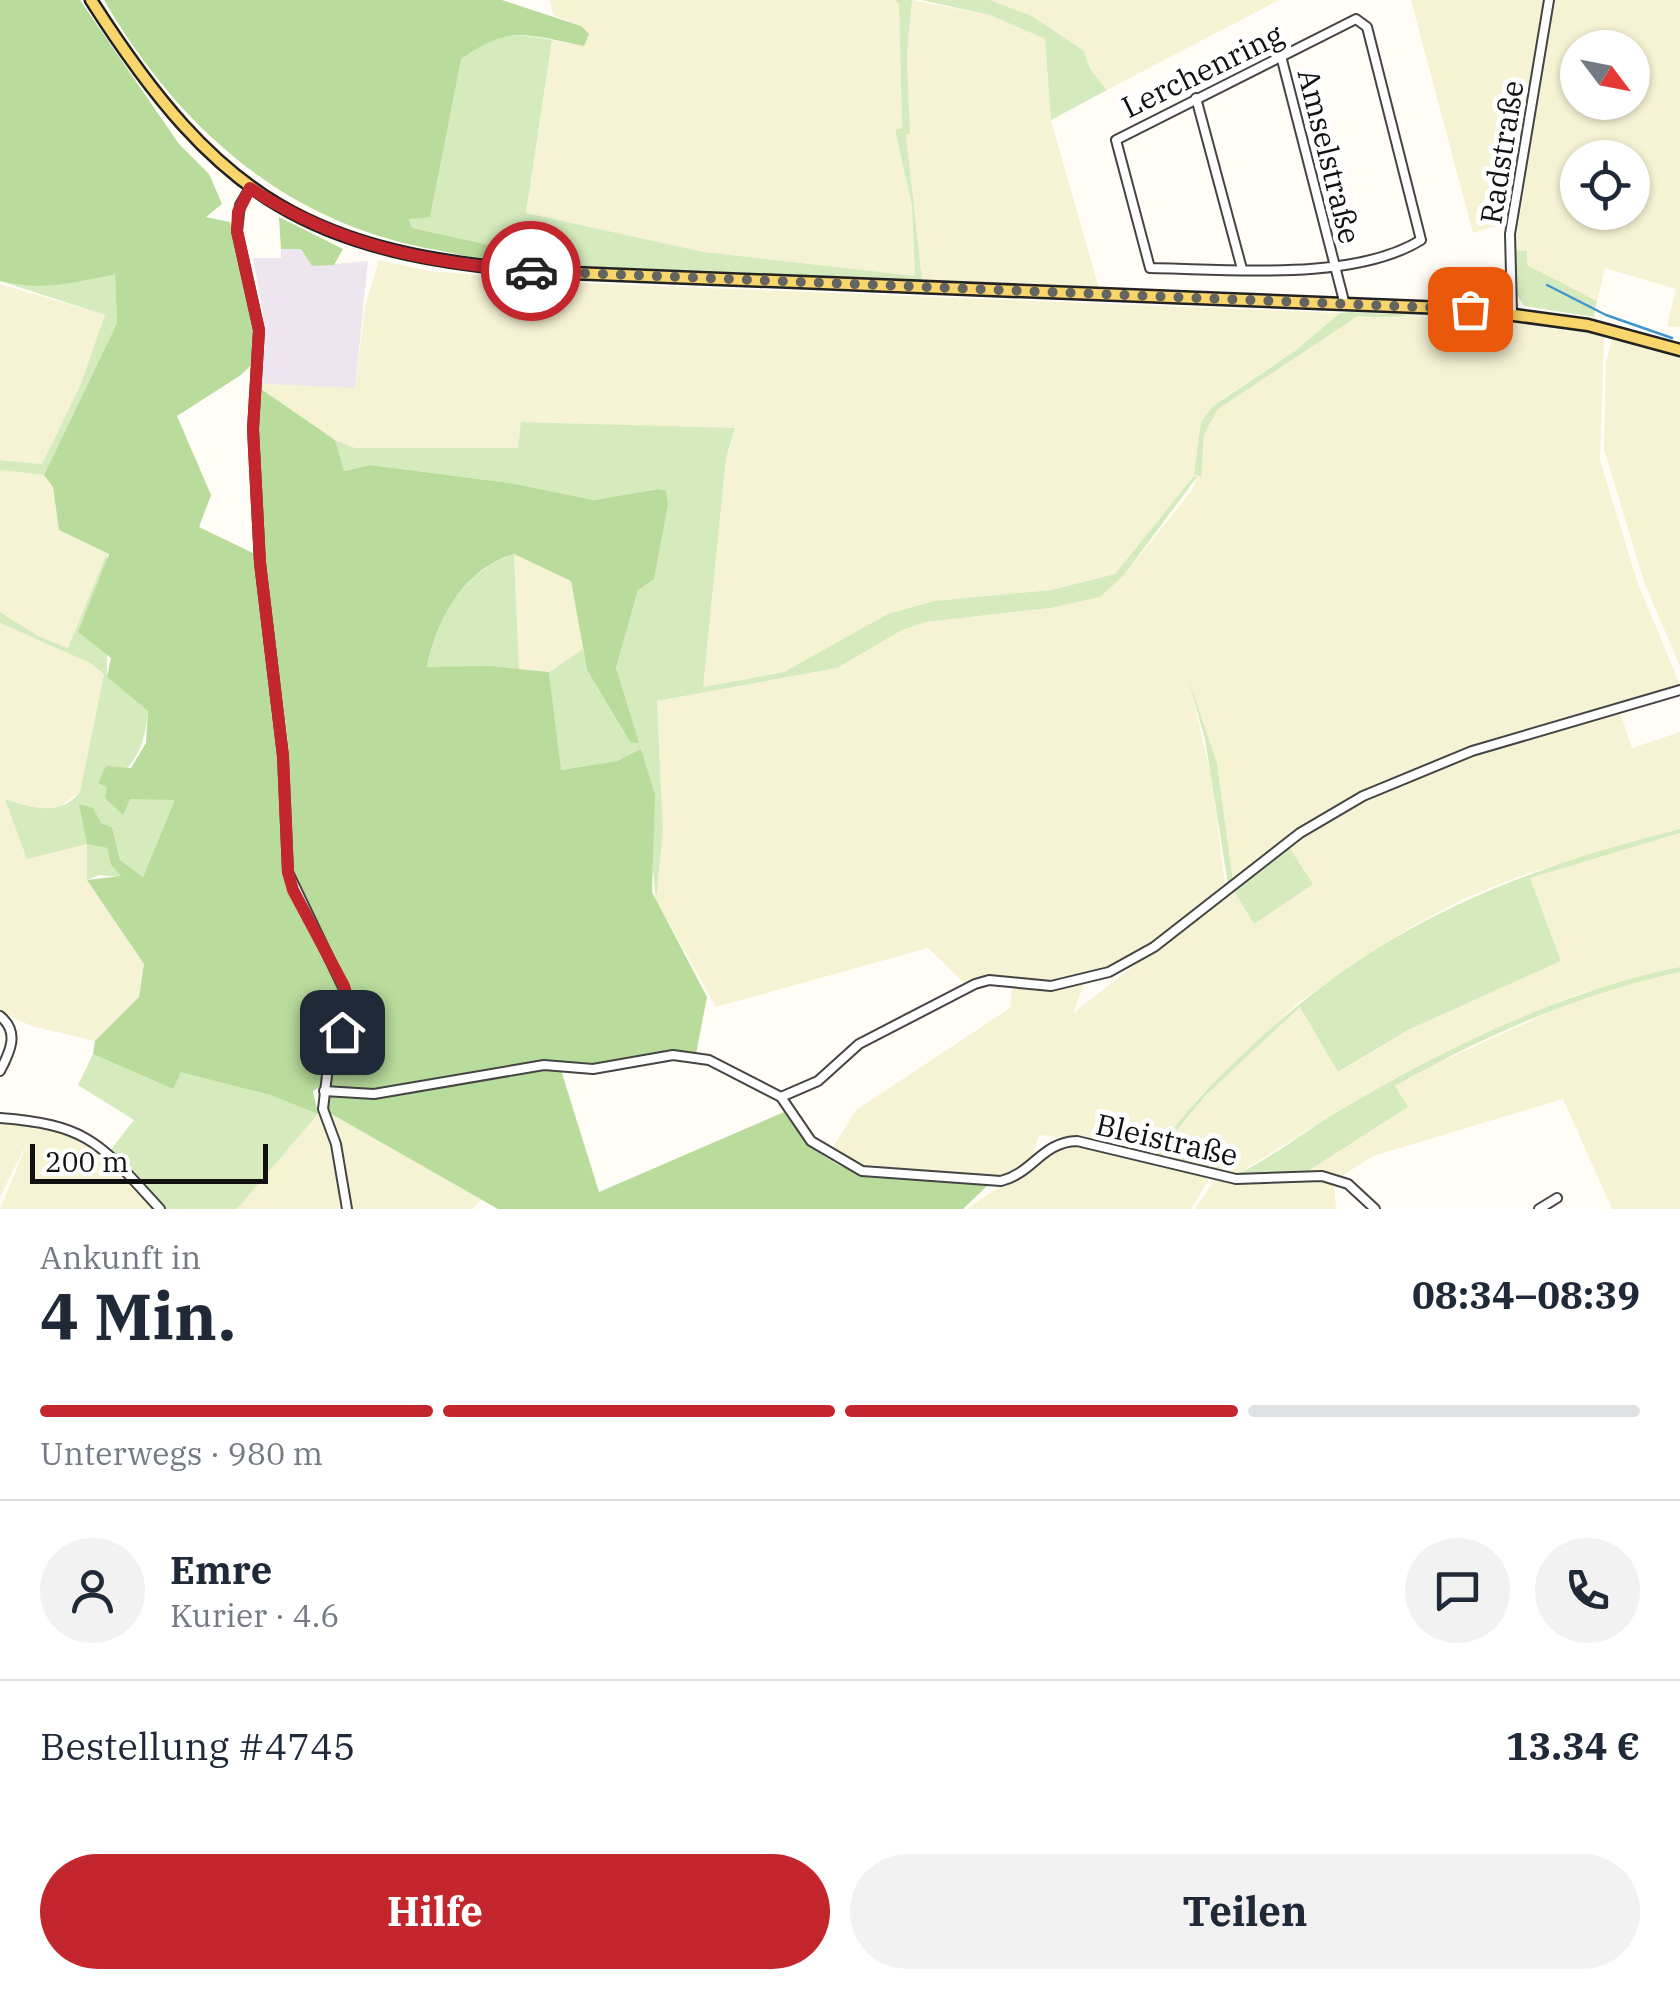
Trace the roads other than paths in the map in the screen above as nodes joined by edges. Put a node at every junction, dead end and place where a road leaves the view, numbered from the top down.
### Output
1 (90, 0) edge
2 (1549, 0) edge
3 (1282, 56) junction
4 (1196, 98) junction
5 (250, 188) junction
6 (1335, 267) junction
7 (1242, 269) junction
8 (1345, 305) junction
9 (1512, 312) junction
10 (1680, 336) edge
11 (1678, 350) edge
12 (1680, 690) edge
13 (0, 1016) edge
14 (0, 1071) edge
15 (324, 1091) junction
16 (781, 1098) junction
17 (0, 1118) edge
18 (1557, 1198) dead end
19 (160, 1209) edge
20 (348, 1209) edge
21 (1375, 1209) edge
22 (1539, 1209) edge

1 - 5 main road
2 - 9 street, Radstraße
3 - 4 street, Lerchenring
3 - 6 street, Amselstraße
3 - 6 street, Lerchenring
4 - 7 street
4 - 7 street, Lerchenring
5 - 8 main road
5 - 15 street
6 - 7 street, Lerchenring
6 - 8 street
8 - 9 main road
9 - 11 main road
10 - 11 street
12 - 16 street
13 - 14 street
15 - 16 street
15 - 20 street
16 - 21 street, Bleistraße
17 - 19 street
18 - 22 street

